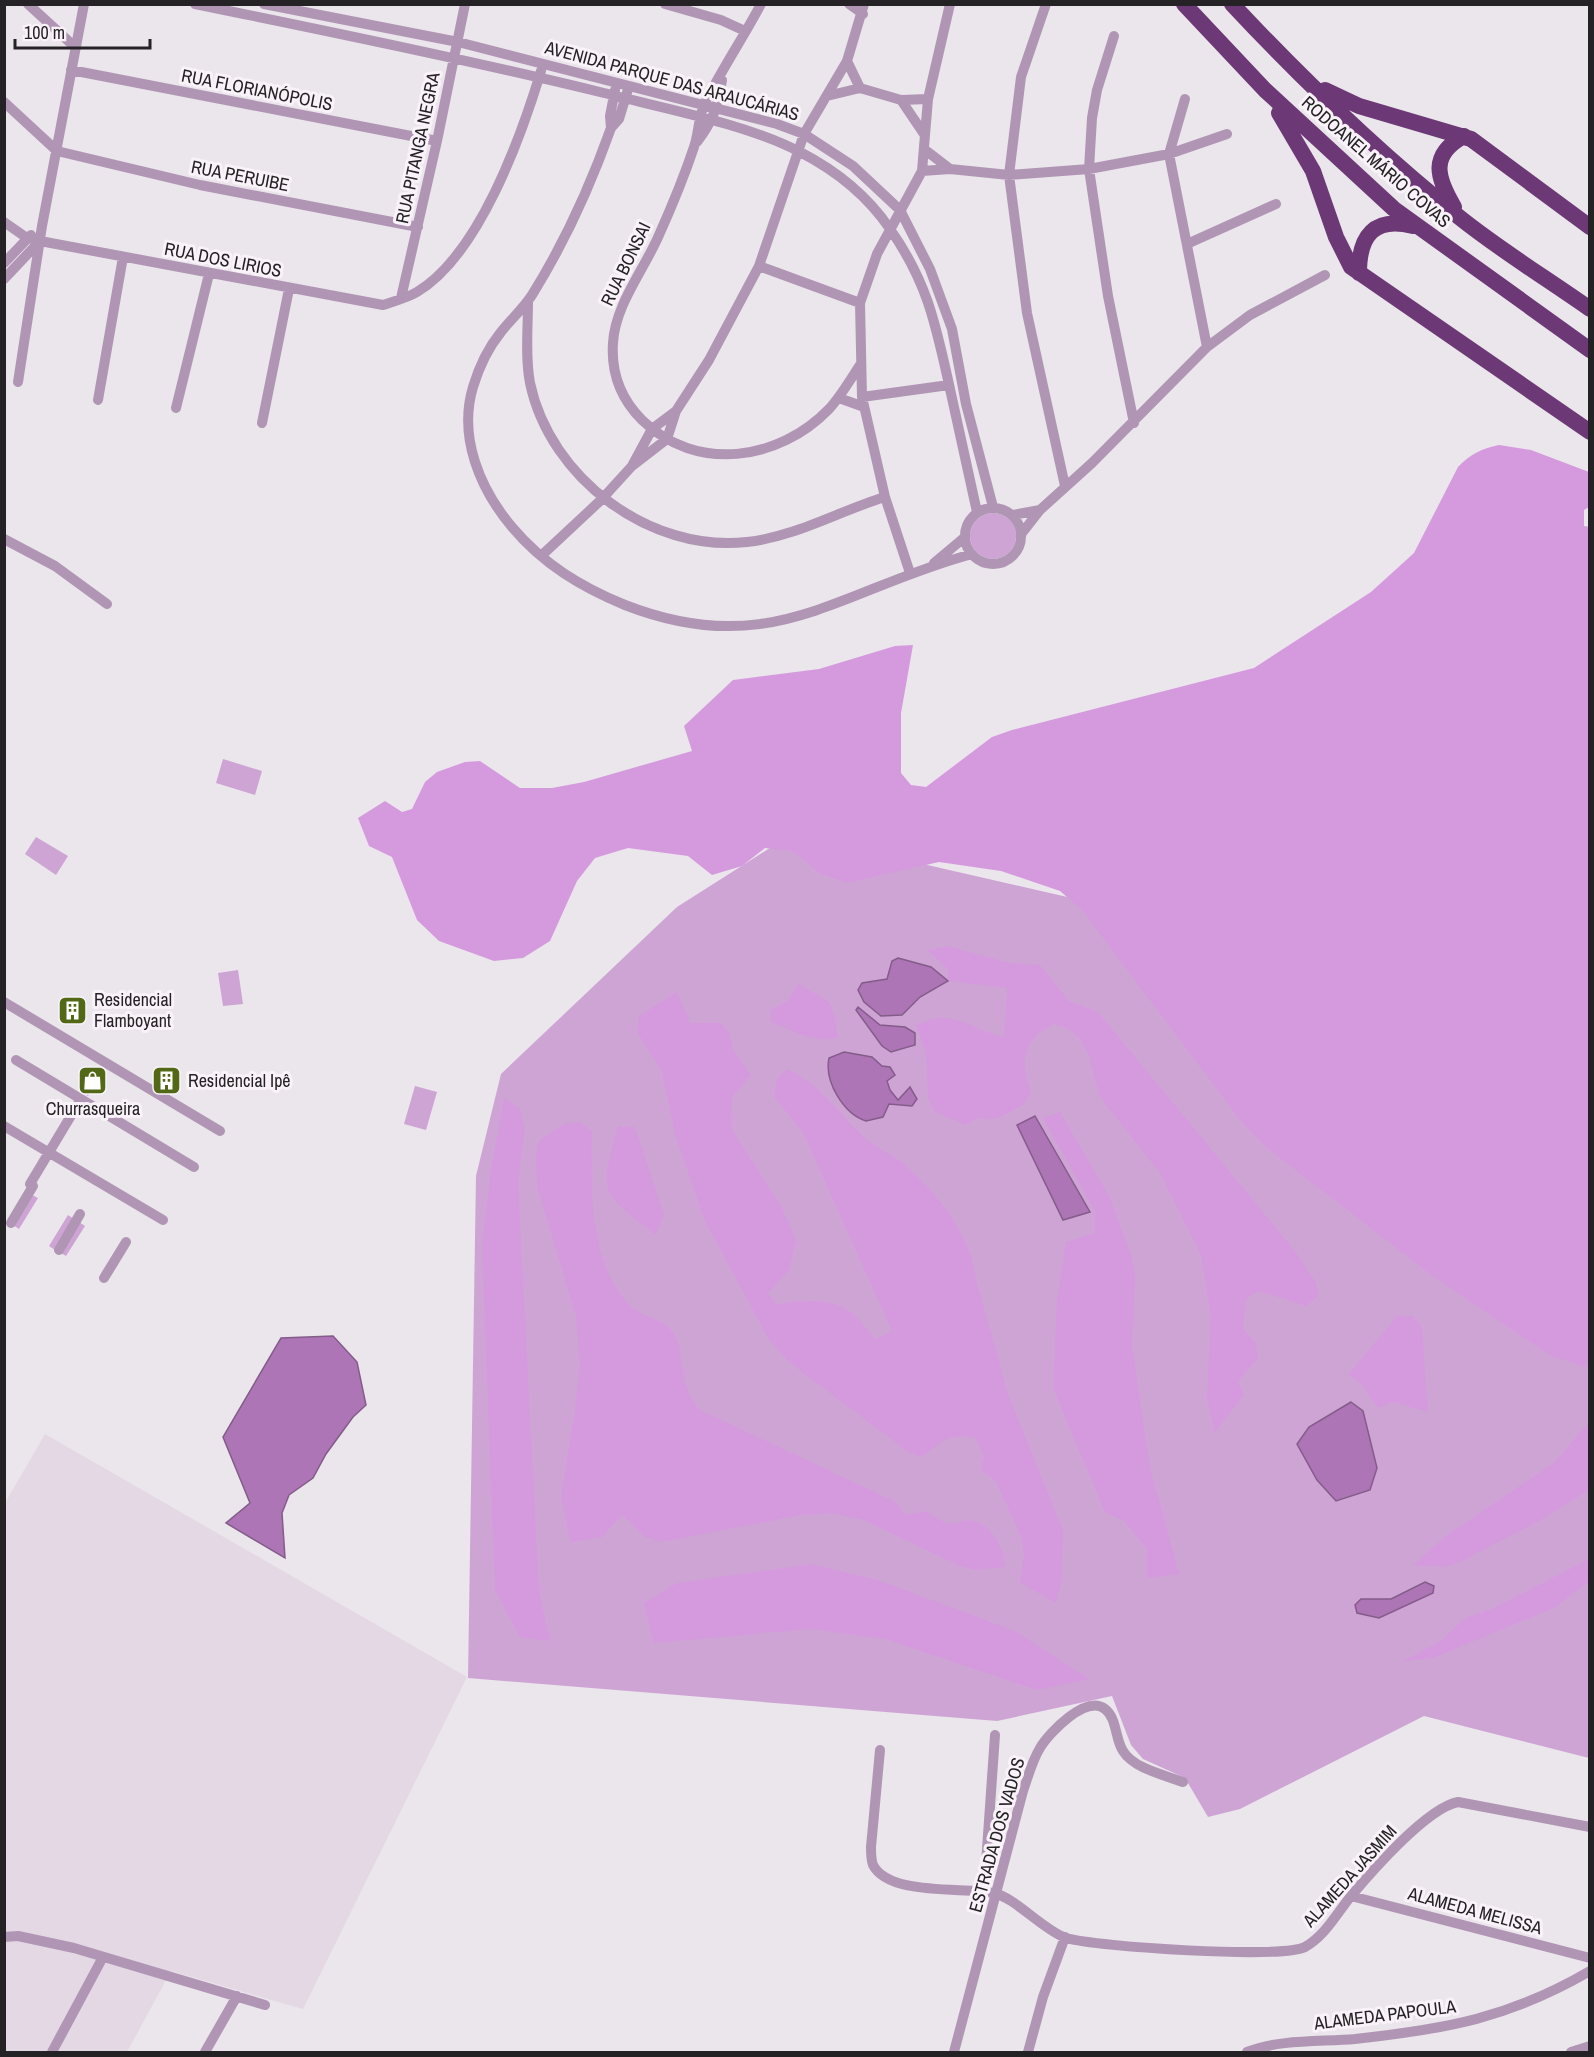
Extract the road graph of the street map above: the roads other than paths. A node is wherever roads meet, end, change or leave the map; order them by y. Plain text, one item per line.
1 (28, 4) edge
2 (84, 4) edge
3 (195, 4) edge
4 (264, 4) edge
5 (465, 4) edge
6 (665, 4) edge
7 (761, 4) edge
8 (849, 4) edge
9 (950, 4) edge
10 (1046, 4) edge
11 (1184, 4) edge
12 (1232, 4) edge
13 (864, 9) edge
14 (745, 31) junction
15 (409, 33) junction
16 (1114, 36) dead end
17 (458, 42) junction
18 (407, 47) junction
19 (75, 48) junction
20 (455, 57) junction
21 (847, 61) junction
22 (1286, 62) junction
23 (543, 63) junction
24 (71, 70) junction
25 (722, 74) junction
26 (539, 78) junction
27 (616, 82) junction
28 (629, 86) junction
29 (860, 88) junction
30 (1265, 90) junction
31 (613, 96) junction
32 (827, 96) junction
33 (625, 99) junction
34 (928, 99) junction
35 (1185, 99) dead end
36 (901, 100) junction
37 (4, 102) edge
38 (704, 104) junction
39 (718, 108) junction
40 (700, 119) junction
41 (713, 121) junction
42 (611, 128) junction
43 (804, 134) junction
44 (924, 134) junction
45 (1227, 134) dead end
46 (1464, 136) junction
47 (437, 141) junction
48 (696, 144) junction
49 (924, 149) junction
50 (57, 151) junction
51 (799, 151) junction
52 (1169, 154) junction
53 (950, 169) junction
54 (1089, 169) junction
55 (922, 171) junction
56 (1008, 175) junction
57 (1276, 204) dead end
58 (900, 210) junction
59 (1461, 218) junction
60 (4, 222) edge
61 (42, 226) junction
62 (418, 226) junction
63 (1590, 227) edge
64 (1417, 228) junction
65 (891, 229) junction
66 (27, 238) junction
67 (40, 241) junction
68 (1187, 244) junction
69 (123, 257) junction
70 (4, 263) edge
71 (759, 266) junction
72 (1359, 273) junction
73 (209, 274) junction
74 (1325, 275) dead end
75 (4, 279) edge
76 (289, 289) junction
77 (400, 298) junction
78 (528, 302) junction
79 (860, 303) junction
80 (1590, 309) edge
81 (1207, 347) junction
82 (1590, 350) edge
83 (860, 364) junction
84 (18, 382) dead end
85 (949, 385) junction
86 (839, 398) junction
87 (98, 400) dead end
88 (863, 402) junction
89 (177, 408) dead end
90 (676, 411) junction
91 (262, 423) dead end
92 (1134, 423) junction
93 (652, 429) junction
94 (1590, 432) edge
95 (667, 439) junction
96 (633, 466) junction
97 (1065, 486) junction
98 (885, 497) junction
99 (603, 498) junction
100 (993, 507) junction
101 (1040, 510) junction
102 (977, 512) junction
103 (1013, 515) junction
104 (1022, 533) junction
105 (965, 537) junction
106 (4, 539) edge
107 (972, 554) junction
108 (541, 556) junction
109 (931, 565) junction
110 (910, 573) junction
111 (107, 604) dead end
112 (4, 1002) edge
113 (16, 1060) dead end
114 (81, 1099) junction
115 (4, 1126) edge
116 (220, 1131) dead end
117 (48, 1153) junction
118 (194, 1167) dead end
119 (80, 1214) dead end
120 (163, 1221) dead end
121 (11, 1223) dead end
122 (126, 1242) dead end
123 (58, 1250) dead end
124 (104, 1278) dead end
125 (995, 1735) dead end
126 (880, 1750) dead end
127 (1183, 1782) dead end
128 (1590, 1827) edge
129 (984, 1892) junction
130 (996, 1893) junction
131 (1351, 1896) junction
132 (4, 1937) edge
133 (1065, 1938) junction
134 (103, 1957) junction
135 (1590, 1958) edge
136 (1590, 1971) edge
137 (237, 1996) junction
138 (265, 2005) dead end
139 (1590, 2046) edge
140 (52, 2052) edge
141 (205, 2052) edge
142 (954, 2052) edge
143 (1028, 2052) edge
144 (1247, 2052) edge
145 (1571, 2052) edge

1 - 19 street
2 - 19 street
3 - 18 street, AVENIDA PARQUE DAS ARAUCÁRIAS
4 - 15 street, AVENIDA PARQUE DAS ARAUCÁRIAS
5 - 17 street, RUA PITANGA NEGRA
6 - 14 street
7 - 14 street
8 - 13 street
9 - 34 street
10 - 56 street
11 - 30 highway, RODOANEL MÁRIO COVAS
12 - 22 highway, RODOANEL MÁRIO COVAS
13 - 21 street
14 - 25 street
15 - 17 street, AVENIDA PARQUE DAS ARAUCÁRIAS
15 - 18 street
16 - 54 street
17 - 20 street, RUA PITANGA NEGRA
17 - 23 street, AVENIDA PARQUE DAS ARAUCÁRIAS
18 - 20 street, AVENIDA PARQUE DAS ARAUCÁRIAS
19 - 24 street
20 - 26 street, AVENIDA PARQUE DAS ARAUCÁRIAS
20 - 47 street, RUA PITANGA NEGRA
21 - 29 street
21 - 32 street
22 - 46 highway
22 - 59 highway, RODOANEL MÁRIO COVAS
23 - 26 street, RUA DOS LIRIOS
23 - 27 street, AVENIDA PARQUE DAS ARAUCÁRIAS
24 - 47 street, RUA FLORIANÓPOLIS
24 - 50 street
25 - 38 street
25 - 39 street
26 - 31 street, AVENIDA PARQUE DAS ARAUCÁRIAS
26 - 77 street, RUA DOS LIRIOS
27 - 28 street, AVENIDA PARQUE DAS ARAUCÁRIAS
27 - 31 street
28 - 33 street
28 - 38 street, AVENIDA PARQUE DAS ARAUCÁRIAS
29 - 32 street
29 - 36 street
30 - 64 highway, RODOANEL MÁRIO COVAS
30 - 72 highway
31 - 33 street, AVENIDA PARQUE DAS ARAUCÁRIAS
31 - 42 street
32 - 43 street
33 - 40 street, AVENIDA PARQUE DAS ARAUCÁRIAS
33 - 42 street
34 - 36 street
34 - 44 street
35 - 52 street
36 - 44 street
37 - 50 street
38 - 39 street, AVENIDA PARQUE DAS ARAUCÁRIAS
38 - 40 street
39 - 41 street
39 - 43 street, AVENIDA PARQUE DAS ARAUCÁRIAS
40 - 41 street, AVENIDA PARQUE DAS ARAUCÁRIAS
40 - 48 street
41 - 48 street
41 - 51 street, AVENIDA PARQUE DAS ARAUCÁRIAS
42 - 78 street
43 - 51 street
43 - 58 street, AVENIDA PARQUE DAS ARAUCÁRIAS
44 - 49 street
45 - 52 street
46 - 59 highway
46 - 63 highway
47 - 62 street, RUA PITANGA NEGRA
48 - 93 street, RUA BONSAI
49 - 53 street
49 - 55 street
50 - 61 street
50 - 62 street, RUA PERUIBE
51 - 65 street, AVENIDA PARQUE DAS ARAUCÁRIAS
51 - 71 street
52 - 54 street
52 - 68 street
53 - 55 street
53 - 56 street
54 - 56 street
54 - 92 street
55 - 58 street
56 - 97 street
57 - 68 street
58 - 65 street
58 - 100 street, AVENIDA PARQUE DAS ARAUCÁRIAS
59 - 80 highway, RODOANEL MÁRIO COVAS
60 - 66 street
61 - 66 street
61 - 67 street
62 - 77 street, RUA PITANGA NEGRA
64 - 72 highway
64 - 82 highway, RODOANEL MÁRIO COVAS
65 - 79 street
65 - 85 street, AVENIDA PARQUE DAS ARAUCÁRIAS
66 - 67 street, RUA DOS LIRIOS
66 - 70 street
67 - 69 street, RUA DOS LIRIOS
67 - 75 street
67 - 84 street
68 - 81 street
69 - 73 street, RUA DOS LIRIOS
69 - 87 street
71 - 79 street
71 - 90 street
72 - 94 highway
73 - 76 street, RUA DOS LIRIOS
73 - 89 street
74 - 81 street
76 - 77 street, RUA DOS LIRIOS
76 - 91 street
78 - 99 street
78 - 108 street
79 - 83 street
81 - 92 street
83 - 86 street, RUA BONSAI
83 - 88 street
85 - 88 street
85 - 102 street, AVENIDA PARQUE DAS ARAUCÁRIAS
86 - 88 street
86 - 95 street, RUA BONSAI
88 - 98 street
90 - 93 street
90 - 95 street
92 - 97 street
93 - 95 street, RUA BONSAI
93 - 96 street
95 - 96 street
96 - 99 street
97 - 101 street
98 - 99 street
98 - 110 street
99 - 108 street
100 - 102 street
100 - 103 street
101 - 103 street
101 - 104 street
102 - 105 street
103 - 104 street
104 - 107 street
105 - 107 street
105 - 109 street
106 - 111 street
107 - 109 street
108 - 110 street
109 - 110 street
112 - 116 street
113 - 114 street
114 - 117 street
114 - 118 street
115 - 117 street
117 - 120 street
117 - 121 street
119 - 123 street
122 - 124 street
125 - 129 street
126 - 129 street
127 - 130 street, ESTRADA DOS VADOS
128 - 131 street, ALAMEDA JASMIM
129 - 130 street
130 - 133 street, ALAMEDA JASMIM
130 - 142 street, ESTRADA DOS VADOS
131 - 133 street, ALAMEDA JASMIM
131 - 135 street, ALAMEDA MELISSA
132 - 134 street
133 - 143 street
134 - 137 street
134 - 140 street
136 - 144 street, ALAMEDA PAPOULA
137 - 138 street
137 - 141 street
139 - 145 street

